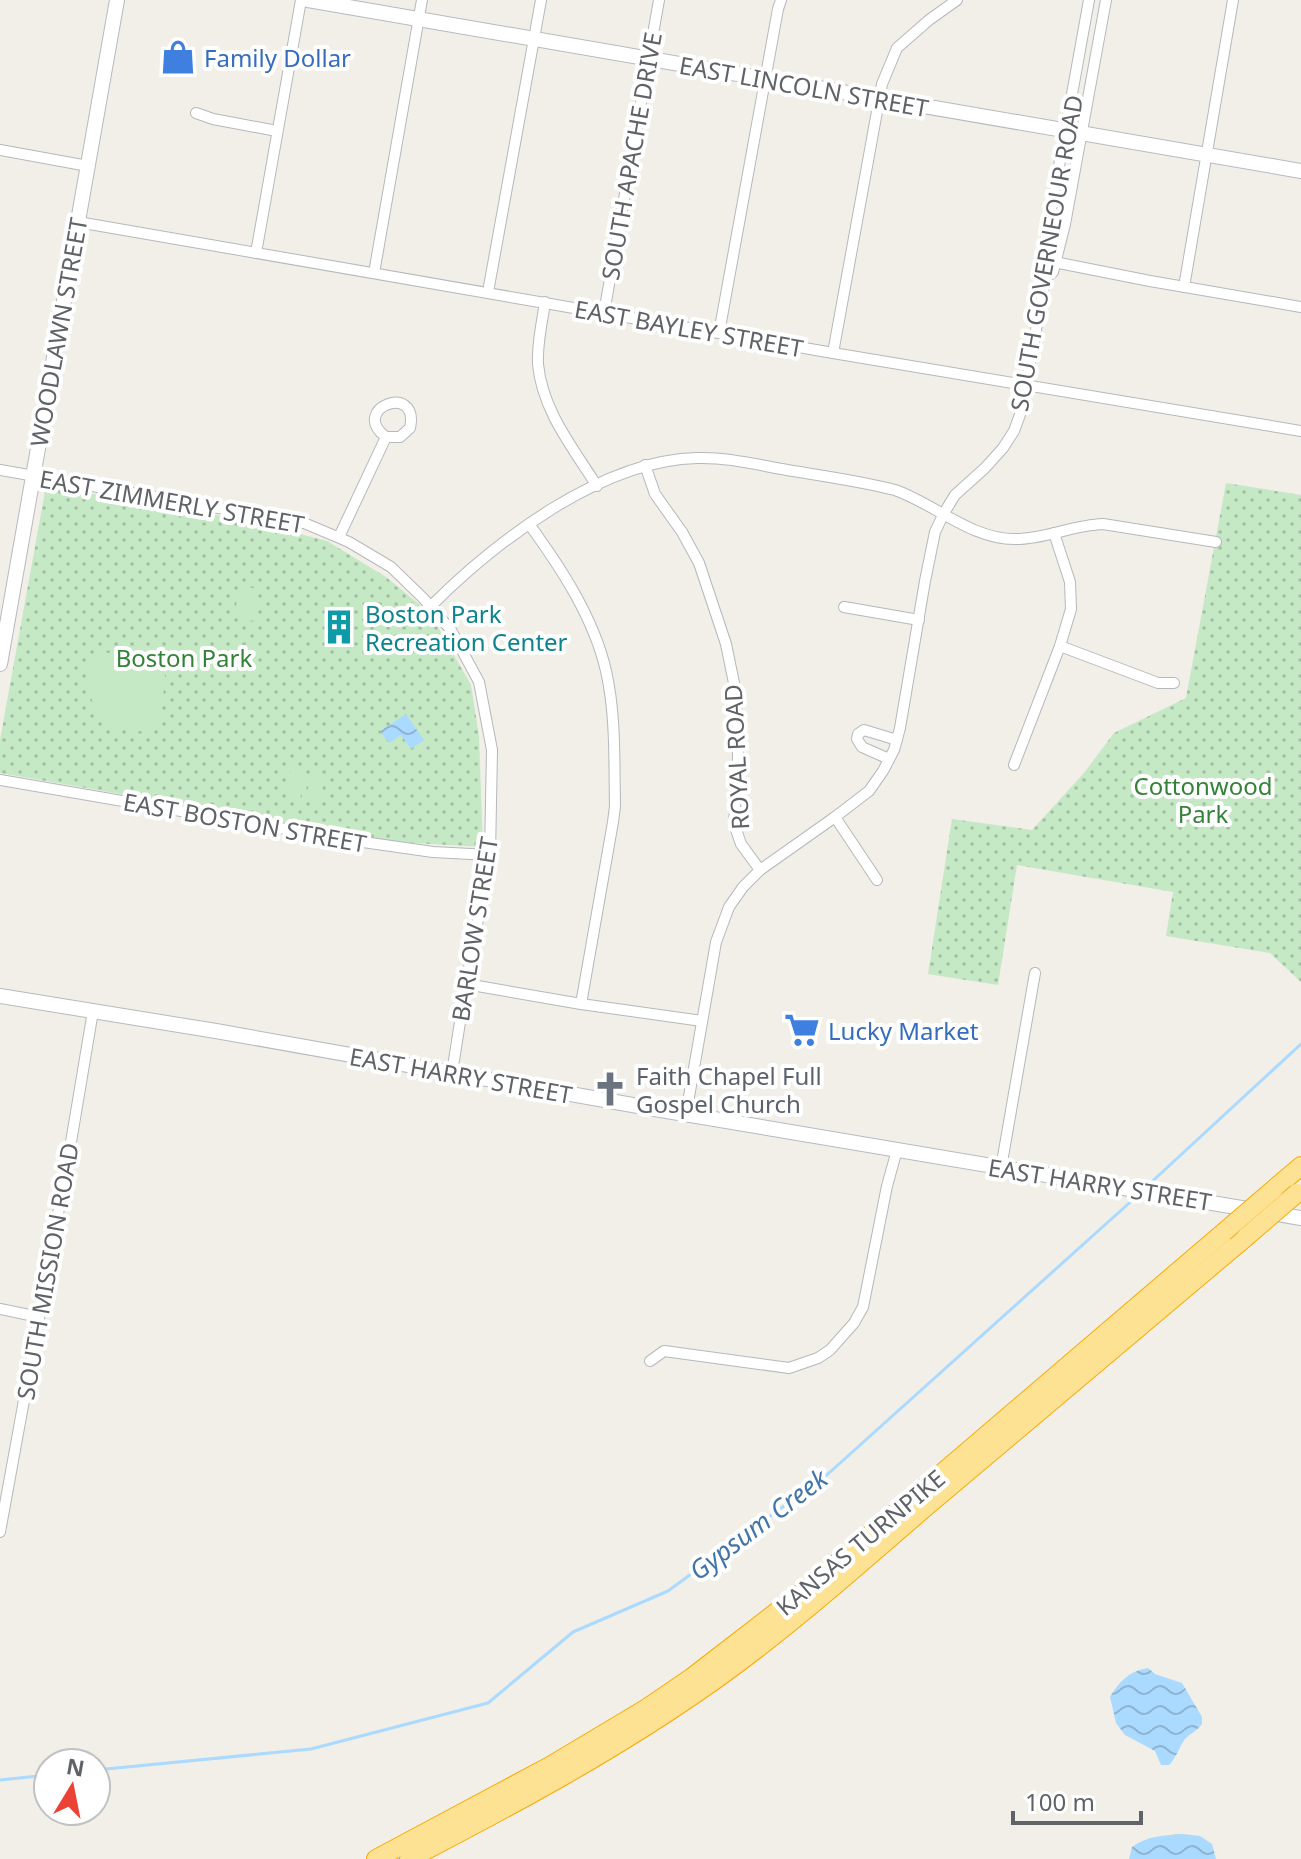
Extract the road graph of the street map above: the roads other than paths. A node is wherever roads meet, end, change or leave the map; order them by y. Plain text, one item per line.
1 (117, 0) edge
2 (301, 0) edge
3 (308, 0) edge
4 (422, 0) edge
5 (541, 0) edge
6 (659, 0) edge
7 (781, 0) edge
8 (957, 0) edge
9 (1089, 0) edge
10 (1106, 0) edge
11 (1233, 0) edge
12 (419, 19) junction
13 (533, 39) junction
14 (648, 59) junction
15 (765, 79) junction
16 (879, 99) junction
17 (196, 113) dead end
18 (277, 131) junction
19 (1074, 132) junction
20 (0, 150) edge
21 (1206, 155) junction
22 (88, 166) junction
23 (1301, 171) edge
24 (78, 222) junction
25 (256, 253) junction
26 (1043, 260) junction
27 (1055, 263) junction
28 (374, 273) junction
29 (1045, 279) junction
30 (1184, 287) junction
31 (488, 292) junction
32 (545, 302) junction
33 (1301, 307) edge
34 (604, 313) junction
35 (719, 333) junction
36 (833, 353) junction
37 (1027, 386) junction
38 (1301, 431) edge
39 (386, 437) dead end
40 (645, 465) junction
41 (0, 470) edge
42 (33, 476) junction
43 (597, 486) junction
44 (944, 513) junction
45 (529, 524) junction
46 (1054, 533) junction
47 (339, 537) junction
48 (1216, 542) dead end
49 (431, 606) junction
50 (844, 607) dead end
51 (919, 620) junction
52 (1060, 646) junction
53 (0, 664) edge
54 (1174, 683) dead end
55 (897, 740) junction
56 (889, 759) junction
57 (1014, 765) dead end
58 (0, 780) edge
59 (835, 817) junction
60 (490, 855) junction
61 (760, 870) junction
62 (877, 880) dead end
63 (1035, 973) dead end
64 (466, 984) junction
65 (0, 996) edge
66 (581, 1004) junction
67 (93, 1011) junction
68 (702, 1021) junction
69 (452, 1073) junction
70 (686, 1114) junction
71 (897, 1150) junction
72 (1301, 1166) edge
73 (1001, 1168) junction
74 (1299, 1192) edge
75 (1301, 1218) edge
76 (0, 1309) edge
77 (39, 1317) junction
78 (650, 1361) dead end
79 (0, 1527) edge
80 (376, 1859) edge
81 (409, 1859) edge

1 - 22 street, WOODLAWN STREET
2 - 18 street
3 - 12 street, EAST LINCOLN STREET
4 - 12 street
5 - 13 street
6 - 14 street, SOUTH APACHE DRIVE
7 - 15 street
8 - 16 street
9 - 19 street, SOUTH GOVERNEOUR ROAD
10 - 19 street, SOUTH GOVERNEOUR ROAD
11 - 21 street
12 - 13 street, EAST LINCOLN STREET
12 - 28 street
13 - 14 street, EAST LINCOLN STREET
13 - 31 street
14 - 15 street, EAST LINCOLN STREET
14 - 34 street, SOUTH APACHE DRIVE
15 - 16 street, EAST LINCOLN STREET
15 - 35 street
16 - 19 street, EAST LINCOLN STREET
16 - 36 street
17 - 18 street
18 - 25 street
19 - 21 street, EAST LINCOLN STREET
19 - 26 street, SOUTH GOVERNEOUR ROAD
19 - 27 street, SOUTH GOVERNEOUR ROAD
20 - 22 street
21 - 23 street, EAST LINCOLN STREET
21 - 30 street
22 - 24 street, WOODLAWN STREET
24 - 25 street, EAST BAYLEY STREET
24 - 42 street, WOODLAWN STREET
25 - 28 street, EAST BAYLEY STREET
26 - 27 street
26 - 29 street, SOUTH GOVERNEOUR ROAD
27 - 29 street, SOUTH GOVERNEOUR ROAD
27 - 30 street
28 - 31 street, EAST BAYLEY STREET
29 - 37 street, SOUTH GOVERNEOUR ROAD
30 - 33 street
31 - 32 street, EAST BAYLEY STREET
32 - 34 street, EAST BAYLEY STREET
32 - 43 street
34 - 35 street, EAST BAYLEY STREET
35 - 36 street, EAST BAYLEY STREET
36 - 37 street, EAST BAYLEY STREET
37 - 38 street, EAST BAYLEY STREET
37 - 44 street, SOUTH GOVERNEOUR ROAD
39 - 47 street
40 - 43 street
40 - 44 street
40 - 61 street, ROYAL ROAD
41 - 42 street, EAST ZIMMERLY STREET
42 - 47 street, EAST ZIMMERLY STREET
42 - 53 street, WOODLAWN STREET
43 - 45 street
44 - 46 street
44 - 51 street, SOUTH GOVERNEOUR ROAD
45 - 49 street
45 - 66 street
46 - 48 street
46 - 52 street
47 - 49 street, EAST ZIMMERLY STREET
49 - 60 street, BARLOW STREET
50 - 51 street
51 - 55 street, SOUTH GOVERNEOUR ROAD
52 - 54 street
52 - 57 street
55 - 56 street, SOUTH GOVERNEOUR ROAD
55 - 56 street
56 - 59 street, SOUTH GOVERNEOUR ROAD
58 - 60 street, EAST BOSTON STREET
59 - 61 street, SOUTH GOVERNEOUR ROAD
59 - 62 street
60 - 64 street, BARLOW STREET
61 - 68 street, SOUTH GOVERNEOUR ROAD
63 - 73 street
64 - 66 street
64 - 69 street, BARLOW STREET
65 - 67 street, EAST HARRY STREET
66 - 68 street
67 - 69 street, EAST HARRY STREET
67 - 77 street, SOUTH MISSION ROAD
68 - 70 street, SOUTH GOVERNEOUR ROAD
69 - 70 street, EAST HARRY STREET
70 - 71 street, EAST HARRY STREET
71 - 73 street, EAST HARRY STREET
71 - 78 street
72 - 80 highway, KANSAS TURNPIKE, bridge
73 - 75 street, EAST HARRY STREET
74 - 81 highway, KANSAS TURNPIKE, bridge
76 - 77 street
77 - 79 street, SOUTH MISSION ROAD

